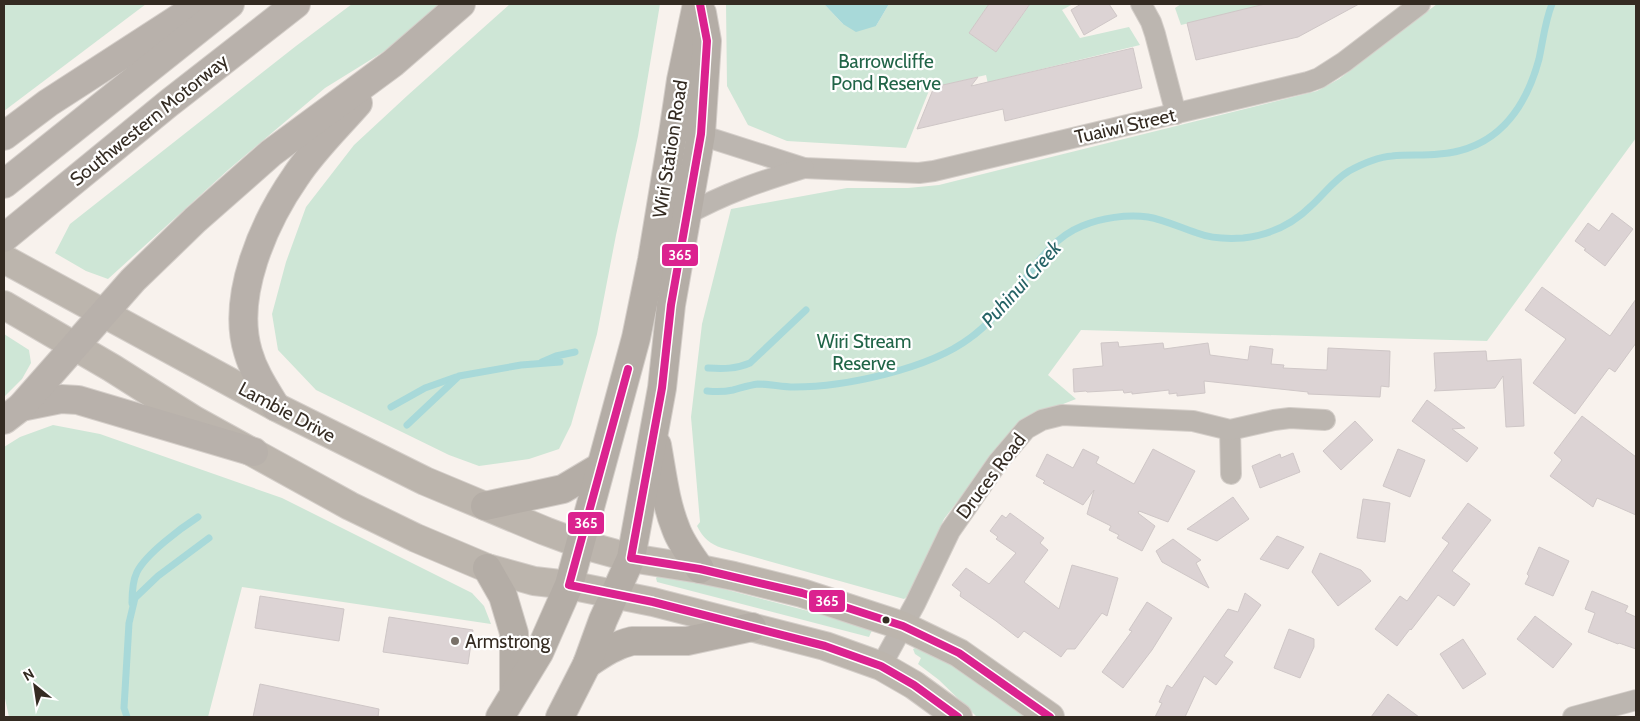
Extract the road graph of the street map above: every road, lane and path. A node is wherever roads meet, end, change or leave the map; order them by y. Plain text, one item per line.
1 (201, 4) edge
2 (230, 4) edge
3 (296, 4) edge
4 (461, 4) edge
5 (699, 4) edge
6 (1141, 4) edge
7 (1420, 4) edge
8 (1401, 10) edge
9 (393, 63) junction
10 (1176, 114) junction
11 (674, 127) junction
12 (701, 134) junction
13 (4, 136) edge
14 (804, 168) junction
15 (4, 184) edge
16 (686, 214) junction
17 (4, 238) edge
18 (4, 259) edge
19 (4, 305) edge
20 (104, 314) junction
21 (75, 346) junction
22 (276, 407) junction
23 (13, 413) edge
24 (1325, 420) dead end
25 (654, 429) junction
26 (1230, 430) junction
27 (254, 452) junction
28 (600, 467) junction
29 (1231, 474) dead end
30 (485, 506) junction
31 (580, 544) junction
32 (631, 558) junction
33 (486, 568) junction
34 (700, 569) junction
35 (569, 585) junction
36 (615, 593) junction
37 (902, 626) junction
38 (752, 628) junction
39 (587, 664) junction
40 (881, 666) junction
41 (514, 692) junction
42 (1636, 700) edge
43 (500, 717) edge
44 (560, 717) edge
45 (958, 717) edge
46 (1050, 717) edge
47 (1573, 717) edge

1 - 13 highway
2 - 15 highway
3 - 17 highway, Southwestern Motorway
4 - 9 highway
5 - 11 main road, Wiri Station Road
5 - 12 main road, Wiri Station Road
6 - 10 street
7 - 8 street, Tuaiwi Street
8 - 10 street, Tuaiwi Street
9 - 20 highway
9 - 22 highway
10 - 14 street, Tuaiwi Street
11 - 12 street, Tuaiwi Street
11 - 28 main road, Wiri Station Road
12 - 14 street, Tuaiwi Street
12 - 16 main road, Wiri Station Road
14 - 16 street, Tuaiwi Street
16 - 25 main road, Wiri Station Road
18 - 20 main road, Lambie Drive
19 - 21 main road
20 - 21 highway
20 - 22 main road, Lambie Drive
21 - 23 highway
21 - 27 main road
22 - 30 main road, Lambie Drive
23 - 27 highway
24 - 26 street, Druces Road
25 - 32 main road, Wiri Station Road
25 - 34 main road
26 - 29 street
26 - 37 street, Druces Road
27 - 33 main road
28 - 30 main road
28 - 31 main road, Wiri Station Road
30 - 31 main road, Lambie Drive
31 - 32 main road, Lambie Drive
31 - 35 main road, Wiri Station Road
32 - 34 main road
32 - 36 main road, Wiri Station Road
33 - 35 main road
33 - 41 main road
34 - 37 main road
35 - 36 main road
35 - 41 main road, Wiri Station Road
36 - 38 main road
36 - 39 main road, Wiri Station Road
37 - 40 street, Druces Road
37 - 46 main road
38 - 39 main road
38 - 40 main road
39 - 44 main road, Wiri Station Road
40 - 45 main road
41 - 43 main road, Wiri Station Road
42 - 47 street

